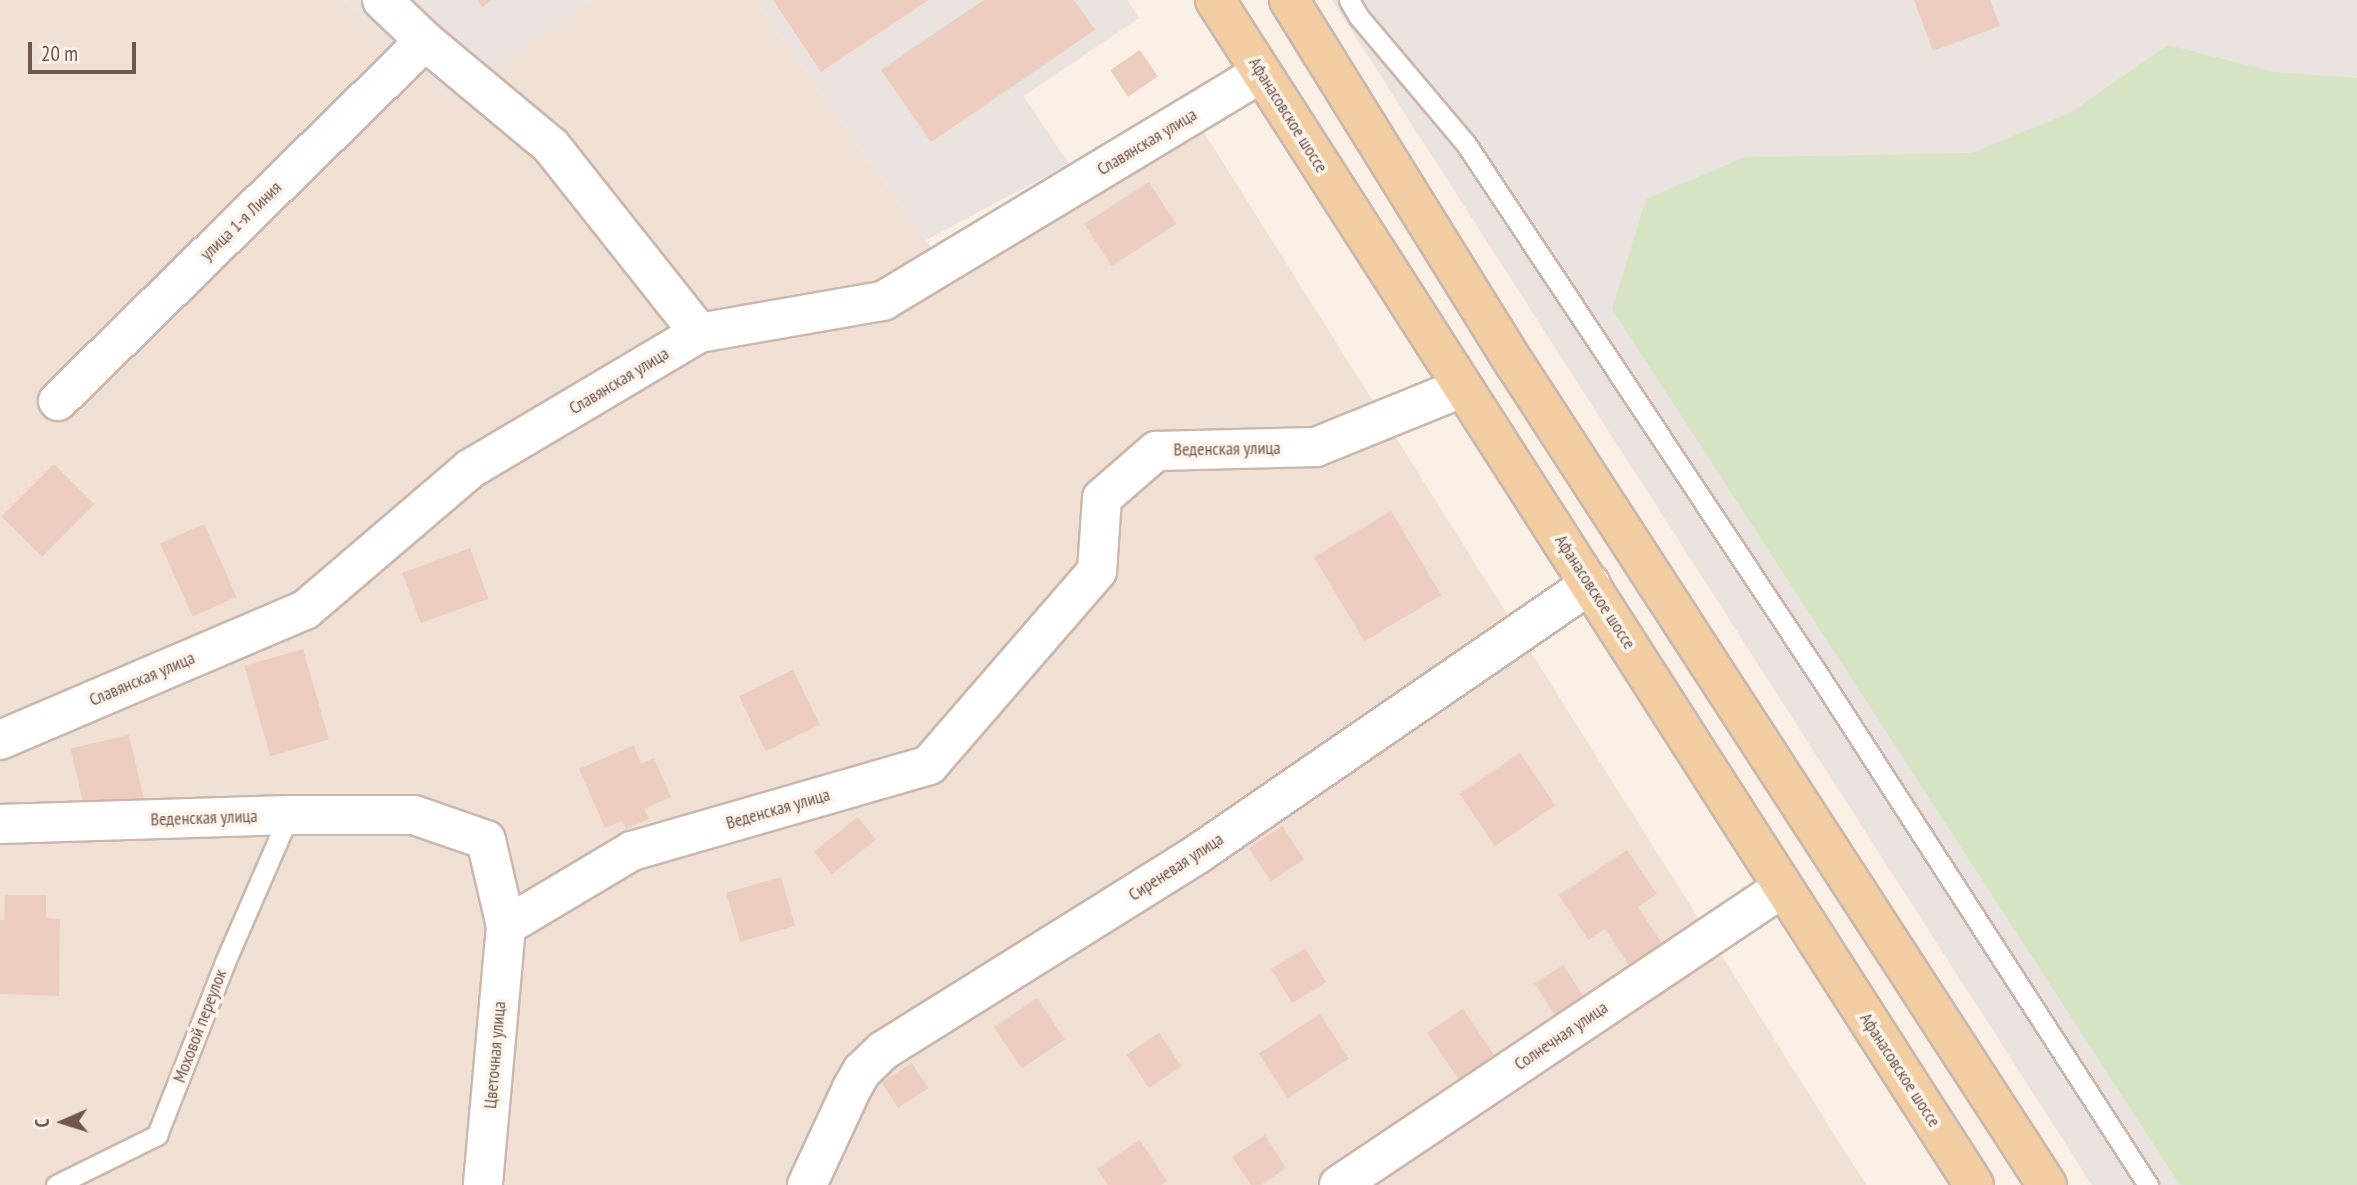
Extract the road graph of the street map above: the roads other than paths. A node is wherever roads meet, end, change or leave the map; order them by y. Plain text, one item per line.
1 (382, 0) edge
2 (1215, 0) edge
3 (1289, 0) edge
4 (1349, 0) edge
5 (425, 41) junction
6 (1261, 73) junction
7 (699, 333) junction
8 (1461, 388) junction
9 (58, 401) dead end
10 (1591, 584) junction
11 (0, 740) edge
12 (289, 815) junction
13 (0, 824) edge
14 (1782, 888) junction
15 (506, 926) junction
16 (1968, 1183) edge
17 (56, 1185) edge
18 (483, 1185) edge
19 (807, 1185) edge
20 (1339, 1185) edge
21 (2047, 1185) edge
22 (2148, 1185) edge

1 - 5 street
2 - 6 main road, Афанасовское шоссе
3 - 21 main road
4 - 22 lane
5 - 7 street
5 - 9 street, улица 1-я Линия
6 - 7 street, Славянская улица
6 - 8 main road, Афанасовское шоссе
7 - 11 street, Славянская улица
8 - 10 main road, Афанасовское шоссе
8 - 15 street, Веденская улица
10 - 14 main road, Афанасовское шоссе
10 - 19 street, Сиреневая улица
12 - 13 street, Веденская улица
12 - 15 street, Веденская улица
12 - 17 lane, Моховой переулок
14 - 16 main road, Афанасовское шоссе
14 - 20 street, Солнечная улица
15 - 18 street, Цветочная улица

